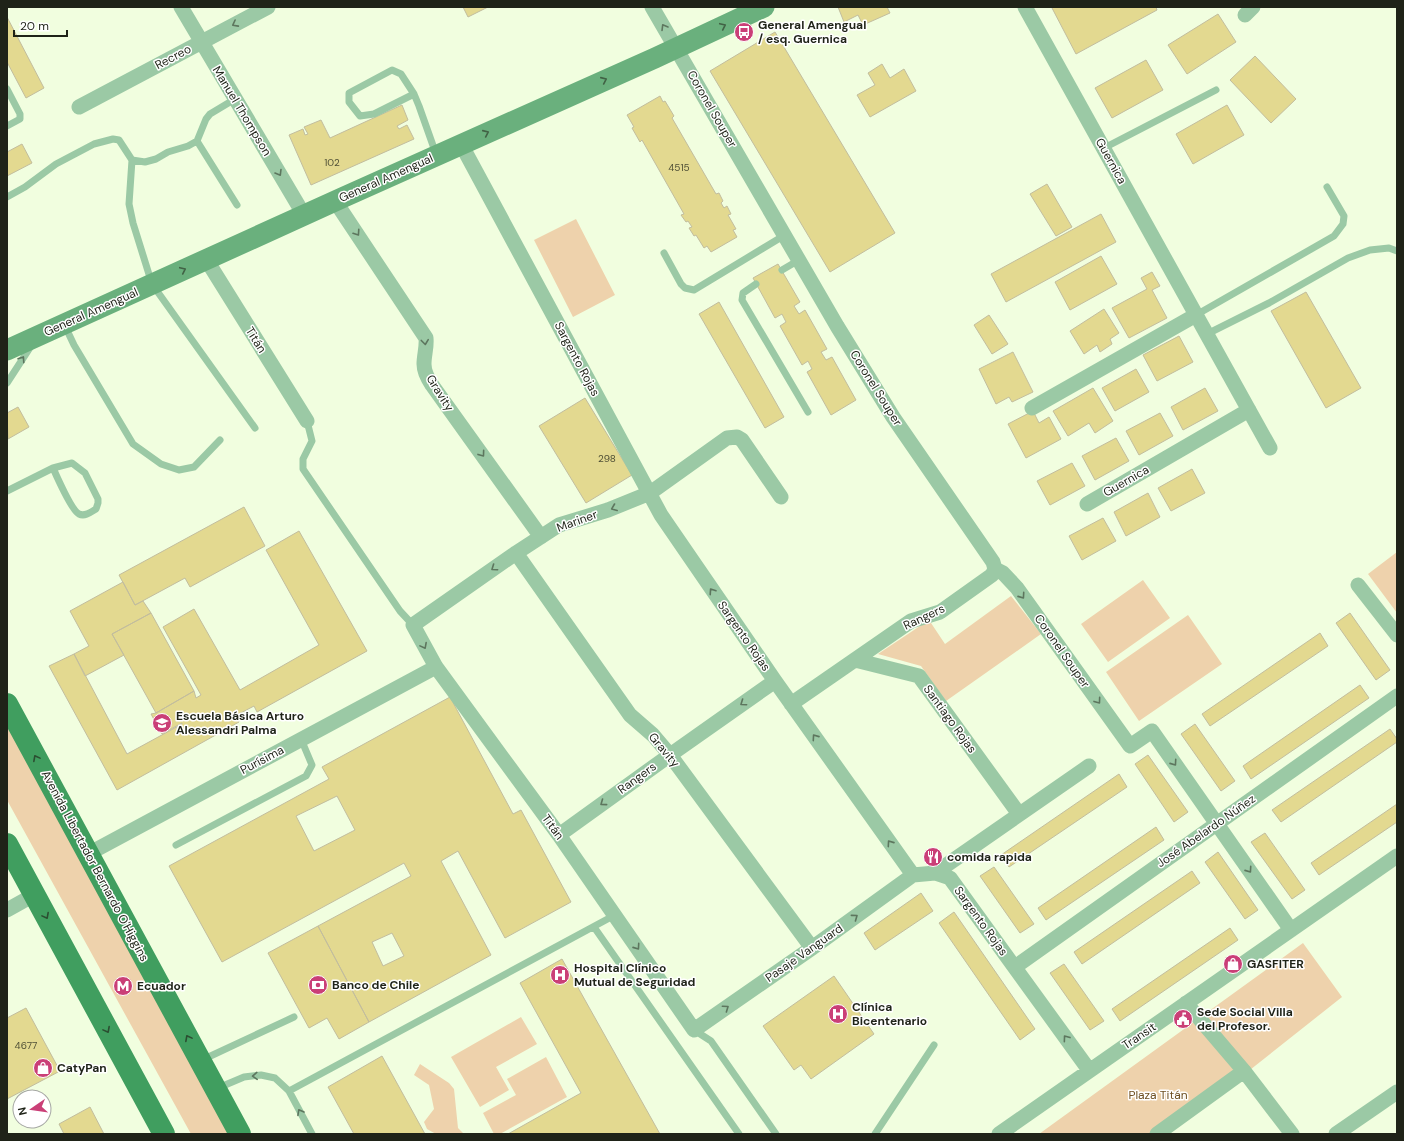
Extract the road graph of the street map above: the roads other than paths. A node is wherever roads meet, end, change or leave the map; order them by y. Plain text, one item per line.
1 (181, 7) edge
2 (268, 7) edge
3 (652, 7) edge
4 (764, 7) edge
5 (1026, 7) edge
6 (202, 42) junction
7 (677, 48) junction
8 (7, 89) edge
9 (1216, 90) dead end
10 (414, 94) junction
11 (235, 98) junction
12 (79, 108) dead end
13 (7, 126) edge
14 (197, 141) junction
15 (461, 144) junction
16 (1104, 148) junction
17 (436, 155) junction
18 (132, 160) junction
19 (1327, 187) dead end
20 (7, 197) edge
21 (335, 201) junction
22 (236, 205) dead end
23 (304, 215) junction
24 (785, 236) junction
25 (1397, 251) edge
26 (664, 253) dead end
27 (206, 259) junction
28 (799, 260) junction
29 (782, 270) dead end
30 (152, 284) junction
31 (756, 284) dead end
32 (1196, 315) junction
33 (64, 324) junction
34 (1207, 334) junction
35 (38, 336) junction
36 (7, 350) edge
37 (7, 383) edge
38 (1032, 408) dead end
39 (1249, 410) junction
40 (808, 412) dead end
41 (307, 421) joint
42 (256, 428) dead end
43 (220, 440) dead end
44 (1270, 448) dead end
45 (53, 468) junction
46 (7, 491) edge
47 (650, 493) junction
48 (781, 497) dead end
49 (1087, 504) dead end
50 (541, 537) junction
51 (516, 553) junction
52 (995, 569) junction
53 (1358, 585) dead end
54 (413, 625) junction
55 (1397, 635) edge
56 (855, 660) junction
57 (436, 667) junction
58 (775, 681) junction
59 (1397, 696) edge
60 (7, 704) edge
61 (791, 704) junction
62 (301, 739) junction
63 (670, 755) junction
64 (1089, 766) dead end
65 (1019, 814) junction
66 (1216, 824) junction
67 (559, 835) junction
68 (7, 844) edge
69 (176, 845) dead end
70 (88, 854) junction
71 (1396, 859) edge
72 (935, 873) junction
73 (913, 875) junction
74 (34, 895) junction
75 (7, 910) edge
76 (614, 915) junction
77 (594, 927) junction
78 (1291, 930) junction
79 (812, 948) junction
80 (1015, 966) junction
81 (1186, 1003) junction
82 (294, 1017) dead end
83 (694, 1030) junction
84 (934, 1045) dead end
85 (200, 1060) junction
86 (1089, 1070) junction
87 (1244, 1071) junction
88 (215, 1089) junction
89 (289, 1091) junction
90 (1397, 1092) edge
91 (164, 1134) edge
92 (240, 1134) edge
93 (312, 1134) edge
94 (739, 1134) edge
95 (776, 1134) edge
96 (875, 1134) edge
97 (999, 1134) edge
98 (1157, 1134) edge
99 (1292, 1134) edge
100 (1336, 1134) edge

1 - 6 street, Manuel Thompson
2 -> 6 street, Recreo
7 -> 3 street, Coronel Souper
7 -> 4 street, General Amengual
5 - 16 street, Guernica
6 - 11 street, Manuel Thompson
6 - 12 street, Recreo
15 -> 7 street, General Amengual
7 - 24 street, Coronel Souper
8 - 13 lane
9 - 16 lane
10 - 10 lane
10 - 17 lane
11 - 14 lane
11 -> 23 street, Manuel Thompson
14 - 18 lane
14 - 22 lane
15 - 17 street, General Amengual
15 - 47 street, Sargento Rojas
16 - 32 street, Guernica
17 - 21 street, General Amengual
18 - 20 lane
18 - 30 lane
19 - 32 lane
21 - 23 street, General Amengual
21 -> 50 street, Gravity
23 - 27 street, General Amengual
24 - 26 lane
24 - 28 street, Coronel Souper
25 - 34 lane
30 -> 27 street, General Amengual
27 - 41 street, Titán
28 - 29 lane
28 - 52 street, Coronel Souper
30 - 33 street, General Amengual
30 - 42 lane
31 - 40 lane
32 - 34 street, Guernica
32 - 38 street
33 - 35 street, General Amengual
33 - 43 lane
34 - 39 street, Guernica
35 - 36 street, General Amengual
37 -> 35 lane
39 - 44 street, Guernica
39 - 49 street, Guernica
41 - 54 lane
45 - 45 lane
45 - 46 lane
47 - 48 street, Mariner
47 -> 50 street, Mariner
58 -> 47 street, Sargento Rojas
50 - 51 street, Mariner
51 -> 54 street, Mariner
51 - 63 street, Gravity
52 - 56 street, Rangers
52 -> 66 street, Coronel Souper
53 - 55 street
54 -> 57 street, Titán
56 - 61 street, Rangers
56 - 65 street, Santiago Rojas
57 - 62 street, Purísima
57 - 67 street, Titán
58 - 61 street, Sargento Rojas
58 -> 63 street, Rangers
59 - 66 street, José Abelardo Núñez
70 -> 60 main road, Avenida Libertador Bernardo O'Higgins
73 -> 61 street, Sargento Rojas
62 - 69 lane
62 - 70 street, Purísima
63 -> 67 street, Rangers
63 - 79 street, Gravity
64 - 65 street
65 - 72 street
66 -> 78 street
66 - 80 street, José Abelardo Núñez
67 - 76 street, Titán
68 - 74 main road
85 -> 70 main road, Avenida Libertador Bernardo O'Higgins
71 - 78 street, Transit
72 - 73 street
72 - 80 street, Sargento Rojas
79 -> 73 street, Pasaje Vanguard
74 - 75 street
74 -> 91 main road
76 - 77 lane
76 -> 83 street, Titán
77 - 89 lane
77 - 94 lane
78 - 81 street, Transit
83 -> 79 street, Pasaje Vanguard
86 -> 80 street, Sargento Rojas
81 - 86 street, Transit
81 - 87 street
82 - 85 lane
83 - 95 lane
84 - 96 lane
85 - 88 main road, Avenida Libertador Bernardo O'Higgins
86 - 97 street, Transit
87 - 98 street
87 - 99 street
89 -> 88 lane
88 - 92 main road, Avenida Libertador Bernardo O'Higgins
93 -> 89 lane
90 - 100 street

